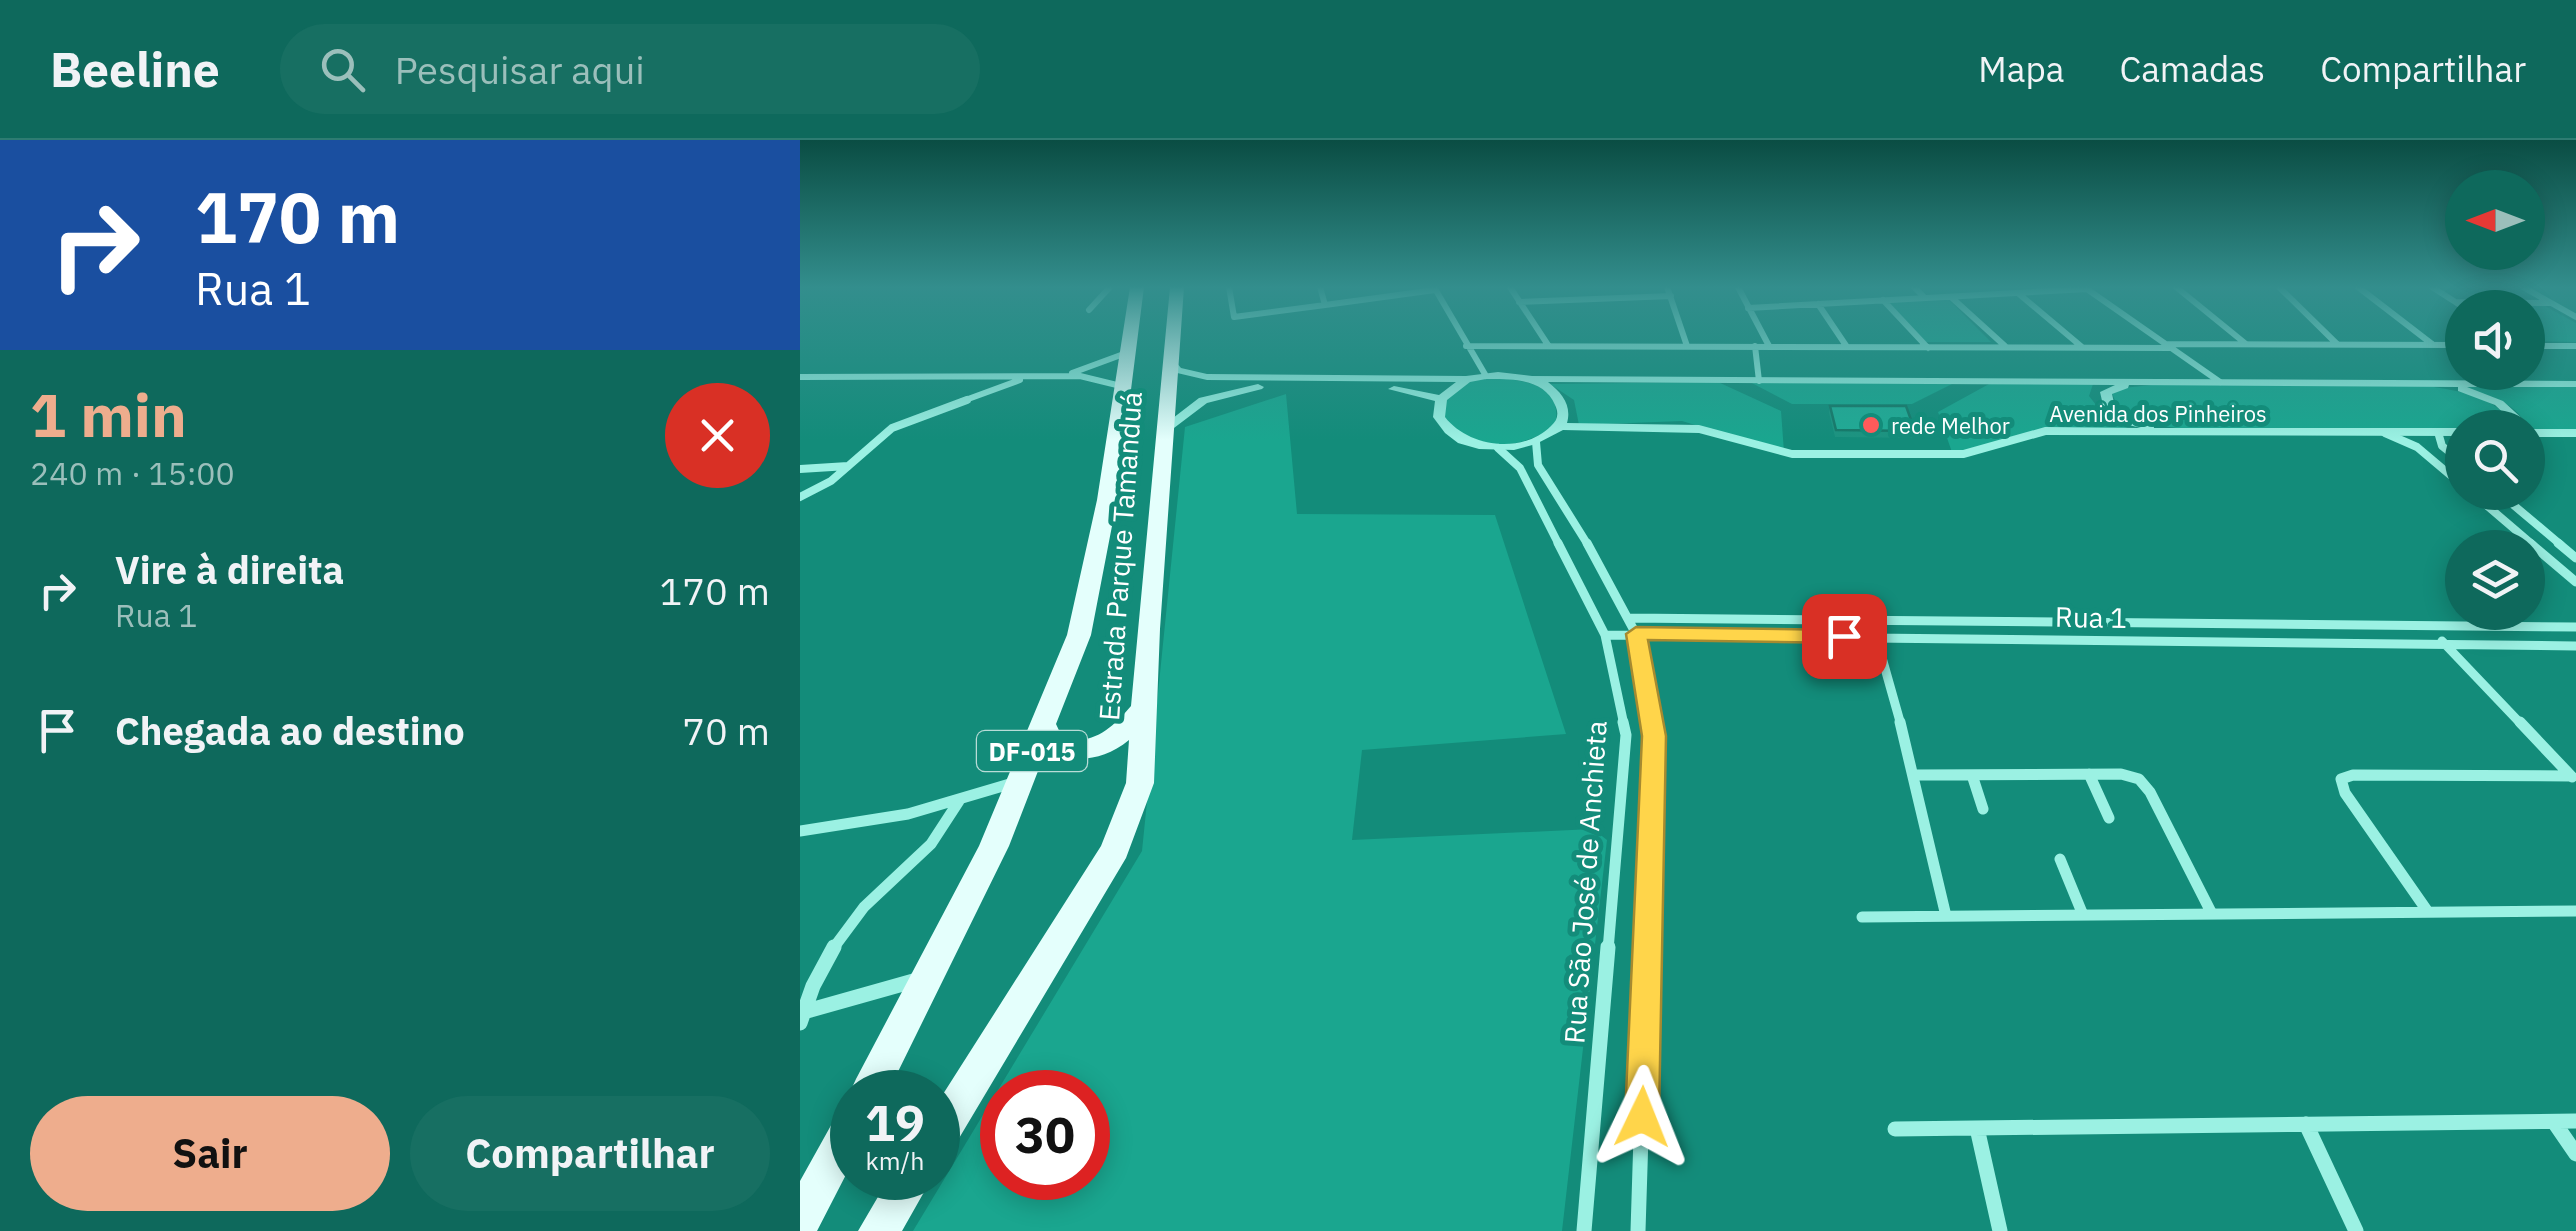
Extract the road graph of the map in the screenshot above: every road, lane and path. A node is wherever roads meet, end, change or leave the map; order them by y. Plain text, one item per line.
1 (1131, 338) edge
2 (1174, 338) edge
3 (1461, 338) edge
4 (1543, 338) edge
5 (1684, 338) edge
6 (1765, 338) edge
7 (1842, 338) edge
8 (1919, 338) edge
9 (1996, 338) edge
10 (2071, 338) edge
11 (2156, 338) edge
12 (2237, 338) edge
13 (2332, 338) edge
14 (2424, 338) edge
15 (2338, 344) junction
16 (1548, 345) junction
17 (2246, 345) junction
18 (2433, 345) junction
19 (2445, 345) edge
20 (1466, 346) junction
21 (1686, 346) junction
22 (1754, 346) junction
23 (1769, 346) junction
24 (2168, 346) junction
25 (2545, 346) edge
26 (2576, 346) edge
27 (1848, 347) junction
28 (2006, 347) junction
29 (2082, 347) junction
30 (1928, 348) junction
31 (1129, 352) junction
32 (1172, 364) junction
33 (1061, 376) junction
34 (1486, 376) junction
35 (800, 377) edge
36 (1025, 377) junction
37 (1467, 378) junction
38 (1535, 379) junction
39 (1759, 381) junction
40 (2148, 382) junction
41 (2220, 382) junction
42 (2416, 383) junction
43 (2576, 384) edge
44 (1126, 387) junction
45 (1441, 399) junction
46 (2507, 410) edge
47 (1560, 426) junction
48 (1166, 428) junction
49 (2184, 431) junction
50 (2438, 432) junction
51 (2445, 432) edge
52 (2545, 432) edge
53 (2384, 433) junction
54 (2576, 433) edge
55 (1536, 442) junction
56 (1498, 448) junction
57 (2445, 448) edge
58 (849, 466) junction
59 (800, 469) edge
60 (2445, 471) edge
61 (800, 497) edge
62 (2493, 510) edge
63 (2519, 510) edge
64 (2576, 558) edge
65 (2576, 582) edge
66 (1630, 618) junction
67 (1872, 623) junction
68 (2429, 626) junction
69 (2576, 628) edge
70 (1636, 634) junction
71 (1605, 635) junction
72 (1876, 637) junction
73 (2444, 643) junction
74 (2576, 646) edge
75 (1145, 706) junction
76 (1044, 724) junction
77 (2089, 774) junction
78 (1913, 775) junction
79 (1972, 775) junction
80 (2574, 779) edge
81 (1019, 780) junction
82 (960, 801) junction
83 (1983, 810) dead end
84 (2109, 818) dead end
85 (800, 831) edge
86 (2060, 859) dead end
87 (2576, 911) edge
88 (2428, 912) junction
89 (2212, 914) junction
90 (1946, 916) junction
91 (2083, 916) junction
92 (1862, 917) dead end
93 (932, 976) junction
94 (804, 1017) edge
95 (881, 1070) edge
96 (960, 1100) edge
97 (2554, 1122) junction
98 (2576, 1122) edge
99 (2306, 1124) junction
100 (1977, 1128) junction
101 (1895, 1129) dead end
102 (2576, 1154) edge
103 (830, 1165) edge
104 (898, 1200) edge
105 (800, 1222) edge
106 (878, 1231) edge
107 (1584, 1231) edge
108 (1638, 1231) edge
109 (2000, 1231) edge
110 (2356, 1231) edge

1 - 31 main road, Estrada Parque Tamanduá / DF-015
2 - 32 main road, Estrada Parque Tamanduá
3 - 20 street
4 - 16 street
5 - 21 street
6 - 23 street
7 - 27 street
8 - 30 street
9 - 28 street
10 - 29 street
11 - 24 street
12 - 17 street
13 - 15 street
14 - 18 street
15 - 17 street
15 - 18 street
16 - 20 street
16 - 21 street
17 - 24 street
18 - 19 street
20 - 34 street
21 - 22 street
22 - 23 street
22 - 39 street
23 - 27 street
24 - 29 street
24 - 41 street
25 - 26 street
27 - 30 street
28 - 29 street
28 - 30 street
31 - 33 street
31 - 44 main road, Estrada Parque Tamanduá / DF-015
32 - 37 street
32 - 48 main road, Estrada Parque Tamanduá
33 - 36 street
33 - 44 street
34 - 37 street
34 - 38 street
35 - 36 street
36 - 58 street
37 - 45 street
38 - 39 street, Avenida dos Pinheiros
38 - 47 street
39 - 40 street, Avenida dos Pinheiros
40 - 41 street, Avenida dos Pinheiros
40 - 49 street
41 - 42 street, Avenida dos Pinheiros
42 - 43 street, Avenida dos Pinheiros
42 - 46 street
44 - 76 main road, Estrada Parque Tamanduá / DF-015
45 - 48 street
45 - 56 street
47 - 49 street, Avenida dos Pinheiros
47 - 55 street
48 - 75 main road, Estrada Parque Tamanduá
49 - 53 street, Avenida dos Pinheiros
50 - 51 street, Avenida dos Pinheiros
50 - 53 street, Avenida dos Pinheiros
50 - 57 street
52 - 54 street
53 - 60 street
55 - 56 street
55 - 66 street, Rua São José de Anchieta
56 - 71 street, Rua São José de Anchieta
58 - 59 street
58 - 61 street
62 - 65 street
63 - 64 street
66 - 67 street, Rua 1
66 - 70 street, Rua São José de Anchieta
67 - 68 street, Rua 1
67 - 72 street
68 - 69 street, Rua 1
68 - 73 street
70 - 71 street, Rua 1
70 - 72 street, Rua 1
70 - 108 street, Rua São José de Anchieta
71 - 107 street, Rua São José de Anchieta
72 - 73 street, Rua 1
72 - 78 street
73 - 74 street, Rua 1
73 - 80 street
75 - 76 main road
75 - 96 main road, Estrada Parque Tamanduá
76 - 81 main road, Estrada Parque Tamanduá / DF-015
77 - 79 street
77 - 84 street
77 - 89 street
78 - 79 street
78 - 90 street
79 - 83 street
80 - 88 street
81 - 82 street
81 - 93 main road, Estrada Parque Tamanduá / DF-015
82 - 85 street
82 - 94 street
86 - 91 street
87 - 88 street
88 - 89 street
89 - 91 street
90 - 91 street
90 - 92 street
93 - 94 street
93 - 95 main road, Estrada Parque Tamanduá / DF-015
97 - 98 street
97 - 99 street
97 - 102 street
99 - 100 street
99 - 110 street
100 - 101 street
100 - 109 street
103 - 105 main road
104 - 106 main road

